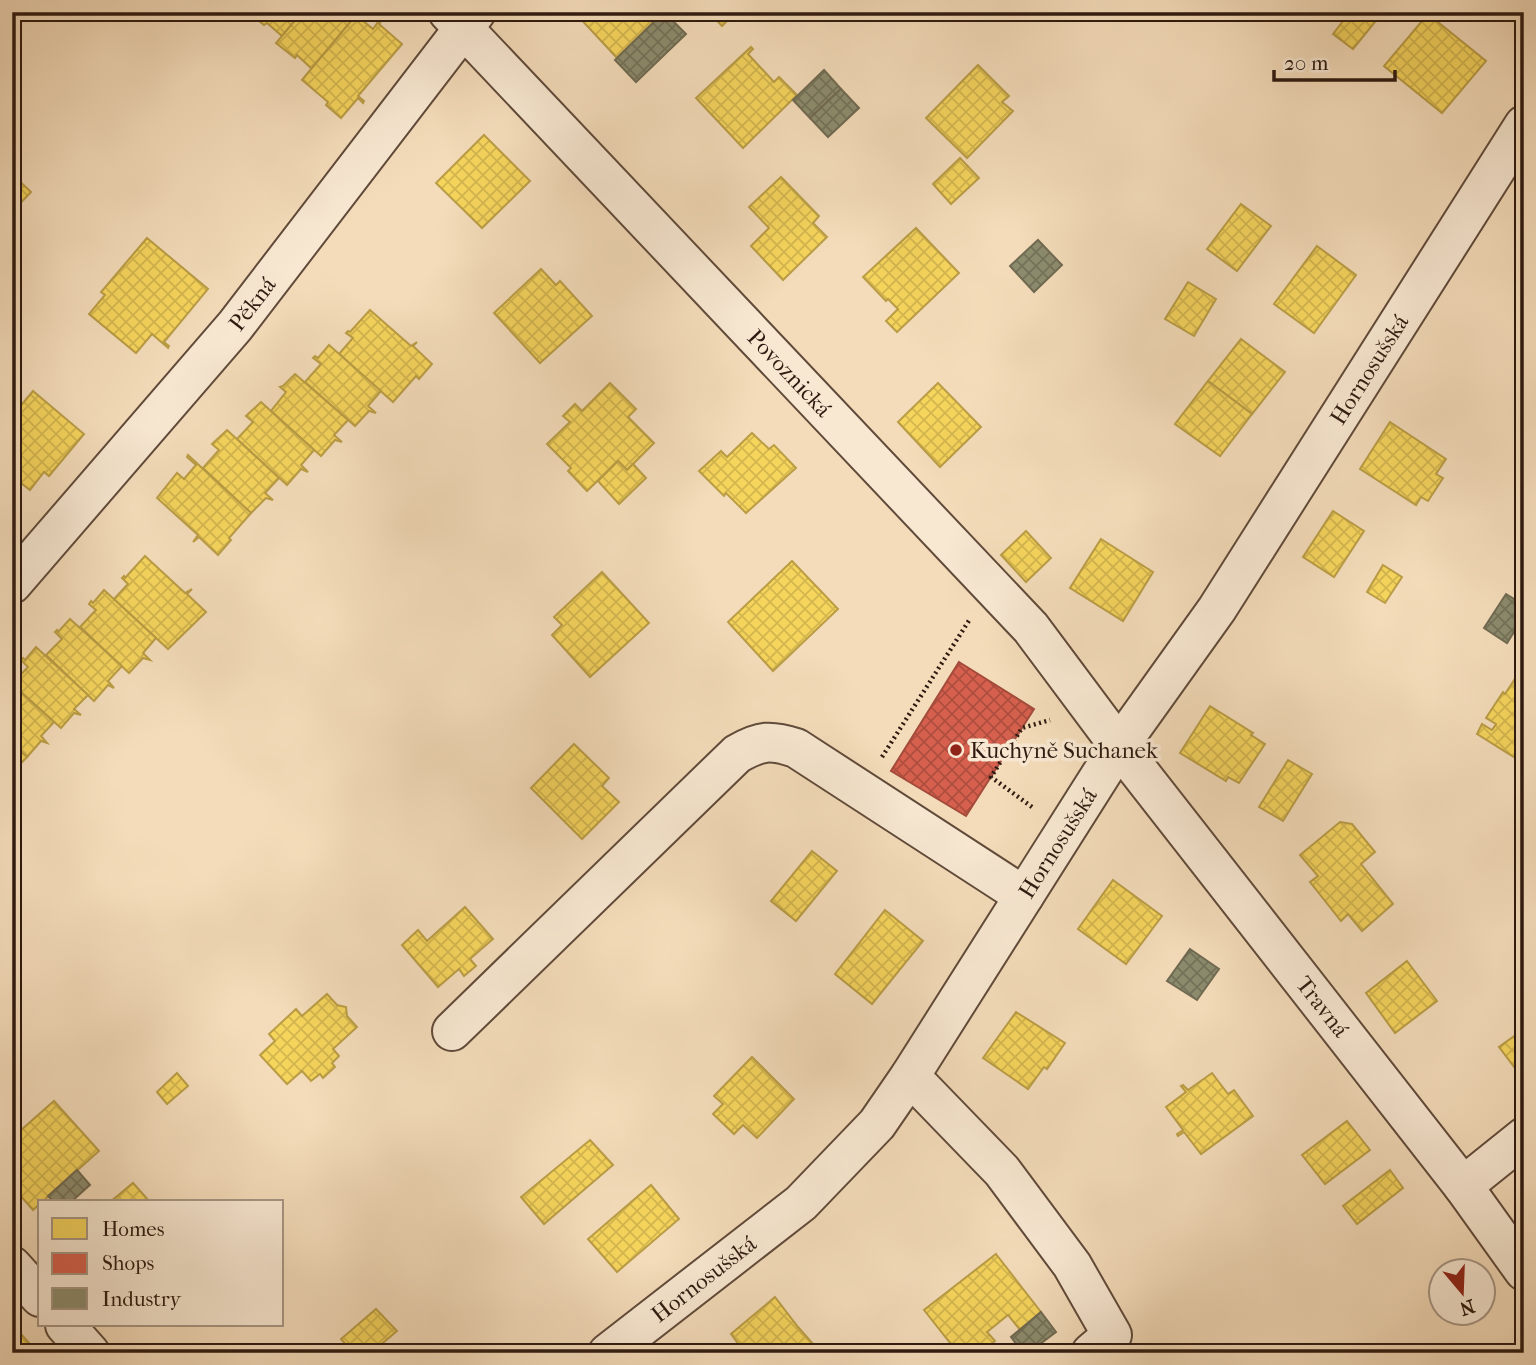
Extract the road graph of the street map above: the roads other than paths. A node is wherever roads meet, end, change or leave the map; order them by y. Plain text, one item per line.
1 (462, 18) edge
2 (1524, 125) edge
3 (12, 584) edge
4 (1119, 746) junction
5 (1024, 896) junction
6 (452, 1031) dead end
7 (910, 1076) junction
8 (1524, 1138) edge
9 (1462, 1186) junction
10 (12, 1266) edge
11 (1524, 1271) edge
12 (38, 1295) edge
13 (66, 1326) edge
14 (90, 1353) edge
15 (608, 1353) edge
16 (1091, 1353) edge

1 - 3 street, Pěkná
1 - 4 street, Povoznická
2 - 4 street, Hornosušská
4 - 5 street, Hornosušská
4 - 9 street, Travná
5 - 6 street
5 - 7 street, Hornosušská
7 - 15 street, Hornosušská
7 - 16 street
8 - 9 street
9 - 11 street, Travná
10 - 12 street
13 - 14 street

